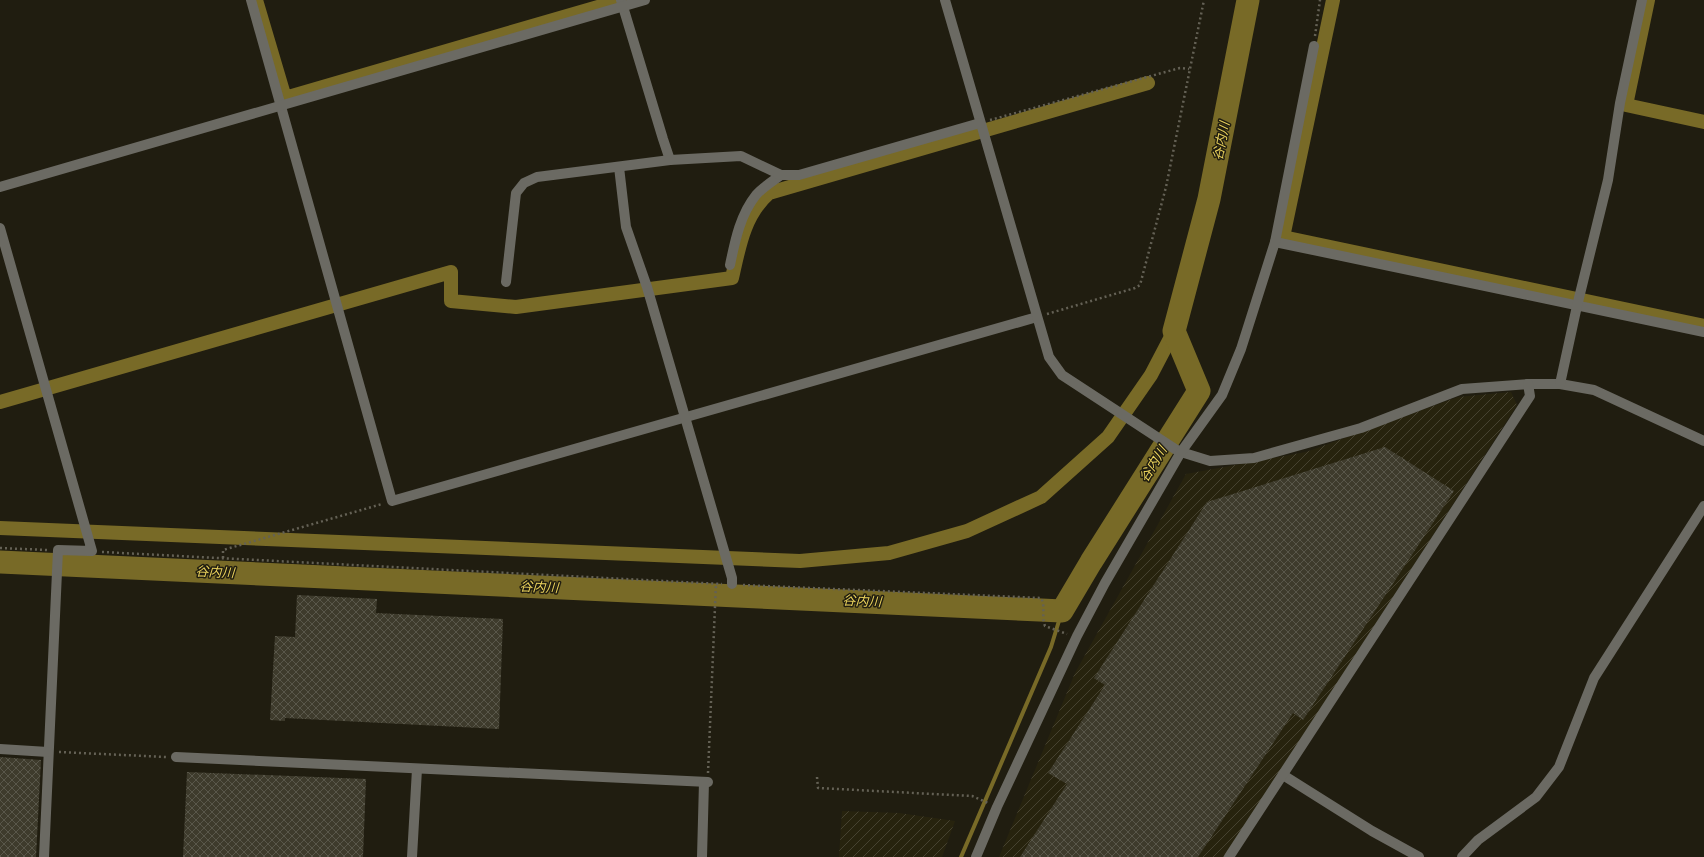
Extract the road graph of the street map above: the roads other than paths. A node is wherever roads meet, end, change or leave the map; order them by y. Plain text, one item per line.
1 (251, 0) edge
2 (645, 0) edge
3 (945, 0) edge
4 (1642, 0) edge
5 (622, 3) edge
6 (1314, 46) road end
7 (282, 106) junction
8 (980, 123) junction
9 (670, 160) junction
10 (619, 167) junction
11 (781, 175) junction
12 (0, 187) edge
13 (0, 228) edge
14 (1275, 242) junction
15 (730, 265) dead end
16 (506, 282) dead end
17 (1577, 306) junction
18 (1036, 317) junction
19 (1704, 332) edge
20 (1528, 384) junction
21 (1560, 384) junction
22 (686, 419) junction
23 (1704, 441) edge
24 (1178, 451) junction
25 (1704, 506) edge
26 (732, 584) road end
27 (0, 749) edge
28 (48, 752) junction
29 (176, 758) road end
30 (417, 769) junction
31 (1283, 775) junction
32 (44, 857) edge
33 (412, 857) edge
34 (702, 857) edge
35 (976, 857) edge
36 (1229, 857) edge
37 (1419, 857) edge
38 (1462, 857) edge

1 - 7 street
2 - 5 street
3 - 8 street
4 - 17 street
5 - 7 street
5 - 9 street
6 - 14 street
7 - 12 street
7 - 22 street
8 - 11 street
8 - 18 street
9 - 10 street
9 - 11 street
10 - 16 street
10 - 22 street
11 - 15 street
13 - 28 street
14 - 17 street
14 - 24 street
17 - 19 street
17 - 21 street
18 - 22 street
18 - 24 street
20 - 21 street
20 - 24 street
20 - 31 street
21 - 23 street
22 - 26 street
24 - 35 street
25 - 38 street
27 - 28 street
28 - 32 street
29 - 30 street
30 - 33 street
30 - 34 street
31 - 36 street
31 - 37 street

